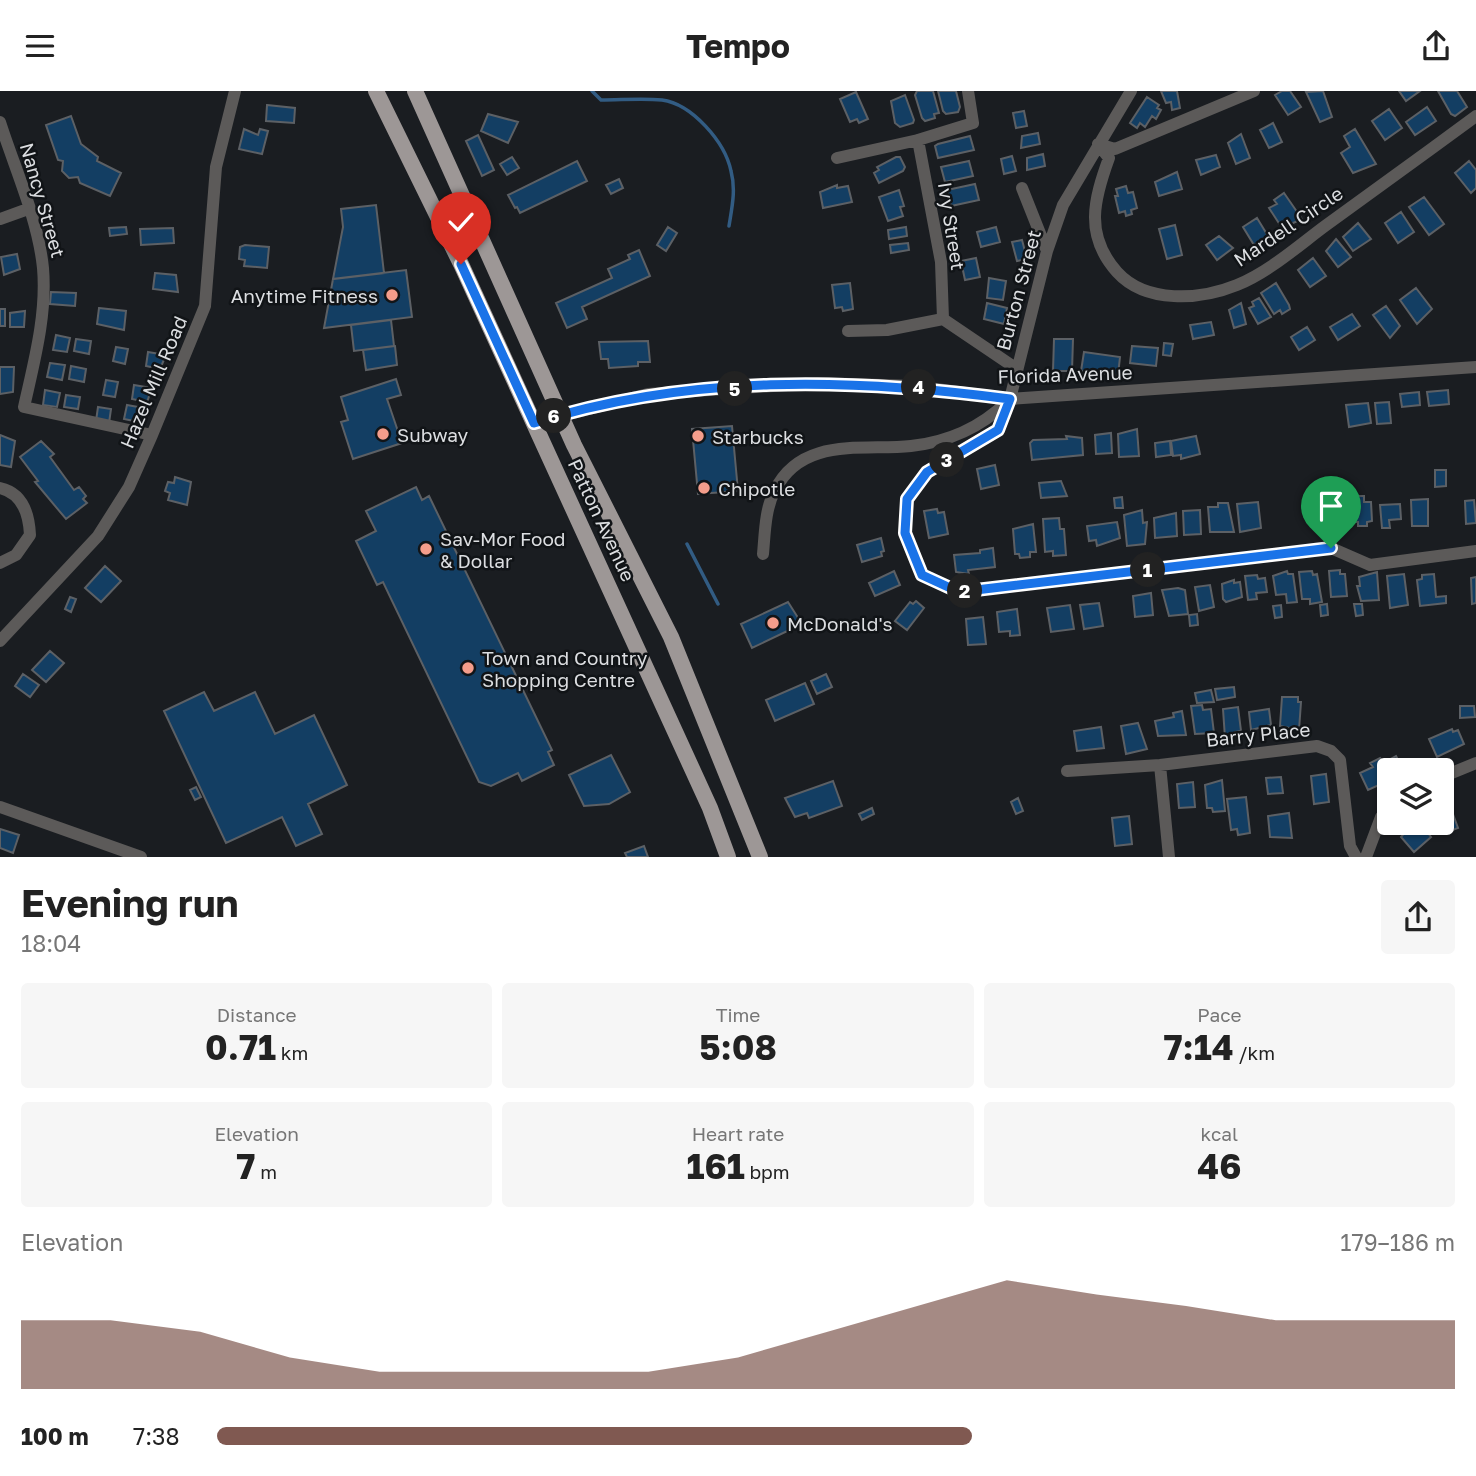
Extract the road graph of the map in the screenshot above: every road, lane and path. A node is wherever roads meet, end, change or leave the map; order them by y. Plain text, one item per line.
1 (235, 91) edge
2 (376, 91) edge
3 (415, 91) edge
4 (968, 91) edge
5 (1131, 91) edge
6 (1254, 91) edge
7 (1476, 116) edge
8 (0, 123) edge
9 (918, 140) junction
10 (1098, 144) junction
11 (837, 158) dead end
12 (1022, 188) dead end
13 (28, 209) junction
14 (0, 219) edge
15 (1047, 251) junction
16 (943, 319) junction
17 (848, 331) dead end
18 (1476, 367) edge
19 (1017, 369) junction
20 (1010, 399) junction
21 (562, 414) junction
22 (534, 423) junction
23 (152, 435) junction
24 (0, 488) edge
25 (1476, 551) edge
26 (763, 554) dead end
27 (0, 563) edge
28 (0, 641) edge
29 (1476, 763) edge
30 (1160, 765) junction
31 (1067, 771) dead end
32 (1454, 772) edge
33 (0, 807) edge
34 (1377, 827) edge
35 (141, 856) edge
36 (729, 856) edge
37 (760, 856) edge
38 (1169, 856) edge
39 (1356, 856) edge
40 (1366, 856) edge

1 - 23 street, Hazel Mill Road
2 - 22 main road, Patton Avenue
3 - 21 main road, Patton Avenue
4 - 9 street
5 - 10 street, Burton Street
6 - 10 street
7 - 10 street, Mardell Circle
8 - 13 street, Nancy Street
9 - 11 street
9 - 16 street, Ivy Street
10 - 15 street, Burton Street
12 - 15 street
13 - 14 street
13 - 23 street, Nancy Street
15 - 19 street, Burton Street
16 - 17 street
16 - 19 street
18 - 20 street, Florida Avenue
19 - 20 street, Burton Street
20 - 21 street, Florida Avenue
20 - 25 street, Burton Street
20 - 26 street
21 - 22 street, Florida Avenue
21 - 37 main road, Patton Avenue
22 - 36 main road, Patton Avenue
23 - 28 street, Hazel Mill Road
24 - 27 street
29 - 32 street
30 - 31 street, Barry Place
30 - 38 street
30 - 39 street, Barry Place
33 - 35 street
34 - 40 street

